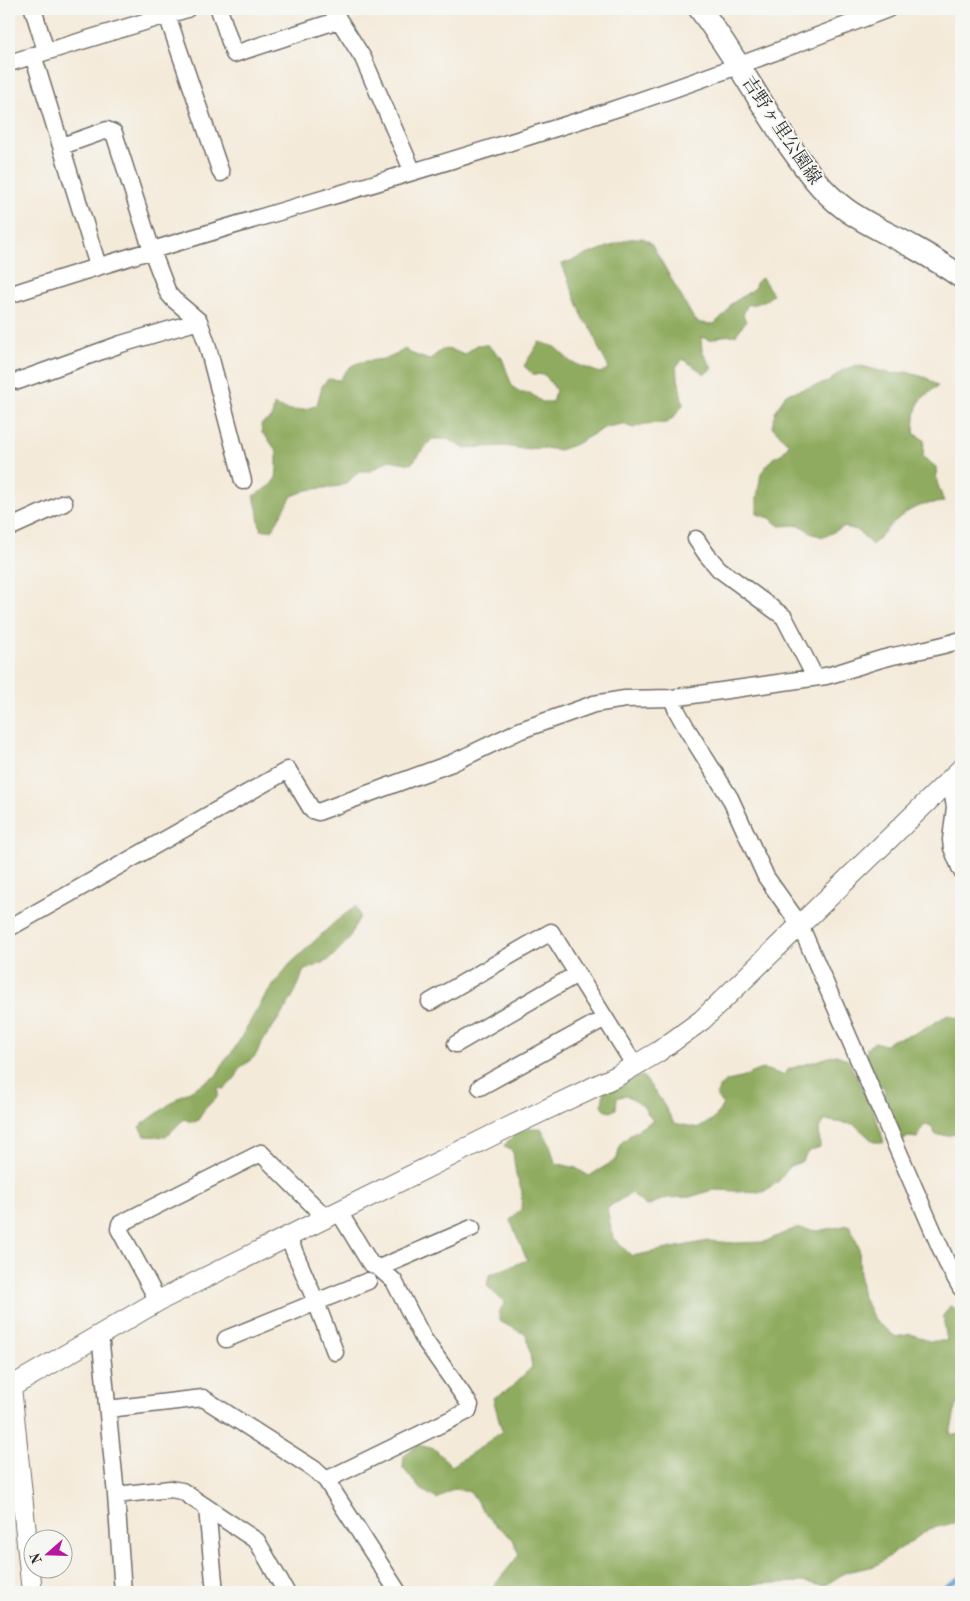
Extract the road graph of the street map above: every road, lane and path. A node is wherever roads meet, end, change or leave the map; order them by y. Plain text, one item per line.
1 (33, 9) edge
2 (187, 9) edge
3 (219, 9) edge
4 (700, 9) edge
5 (888, 9) edge
6 (335, 14) edge
7 (166, 15) junction
8 (40, 53) junction
9 (9, 63) edge
10 (740, 66) junction
11 (62, 146) junction
12 (413, 172) junction
13 (221, 173) dead end
14 (152, 251) junction
15 (98, 266) junction
16 (961, 277) edge
17 (9, 295) edge
18 (199, 321) junction
19 (18, 382) dead end
20 (243, 481) dead end
21 (64, 503) dead end
22 (9, 528) edge
23 (696, 539) dead end
24 (961, 640) edge
25 (815, 677) junction
26 (672, 698) junction
27 (956, 774) edge
28 (961, 870) edge
29 (800, 925) junction
30 (9, 928) edge
31 (577, 974) junction
32 (430, 1002) dead end
33 (605, 1018) junction
34 (456, 1044) dead end
35 (635, 1066) junction
36 (480, 1087) dead end
37 (332, 1215) junction
38 (472, 1228) dead end
39 (288, 1237) junction
40 (379, 1268) junction
41 (368, 1281) dead end
42 (961, 1288) edge
43 (158, 1301) junction
44 (316, 1302) junction
45 (100, 1334) junction
46 (226, 1339) dead end
47 (335, 1352) dead end
48 (9, 1387) edge
49 (108, 1409) junction
50 (326, 1480) junction
51 (15, 1495) edge
52 (116, 1495) junction
53 (207, 1508) junction
54 (32, 1592) edge
55 (123, 1592) edge
56 (215, 1592) edge
57 (286, 1592) edge
58 (398, 1592) edge

1 - 8 street
2 - 7 street
3 - 6 street
4 - 10 main road, 吉野ヶ里公園線
5 - 10 street
6 - 12 street
7 - 8 street
7 - 13 street
8 - 9 street
8 - 11 street
10 - 12 street
10 - 16 main road, 吉野ヶ里公園線
11 - 14 street
11 - 15 street
12 - 14 street
14 - 15 street
14 - 18 street
15 - 17 street
18 - 19 street
18 - 20 street
21 - 22 street
23 - 25 street
24 - 25 street
25 - 26 street
26 - 29 street
26 - 30 street
27 - 28 street
27 - 29 street
29 - 35 street
29 - 42 street
31 - 32 street
31 - 33 street
31 - 34 street
33 - 35 street
33 - 36 street
35 - 37 street
37 - 39 street
37 - 40 street
37 - 43 street
38 - 40 street
39 - 43 street
39 - 44 street
40 - 50 street
41 - 44 street
43 - 45 street
44 - 46 street
44 - 47 street
45 - 48 street
45 - 49 street
48 - 51 street
49 - 50 street
49 - 52 street
50 - 58 street
51 - 54 street
52 - 53 street
52 - 55 street
53 - 56 street
53 - 57 street

